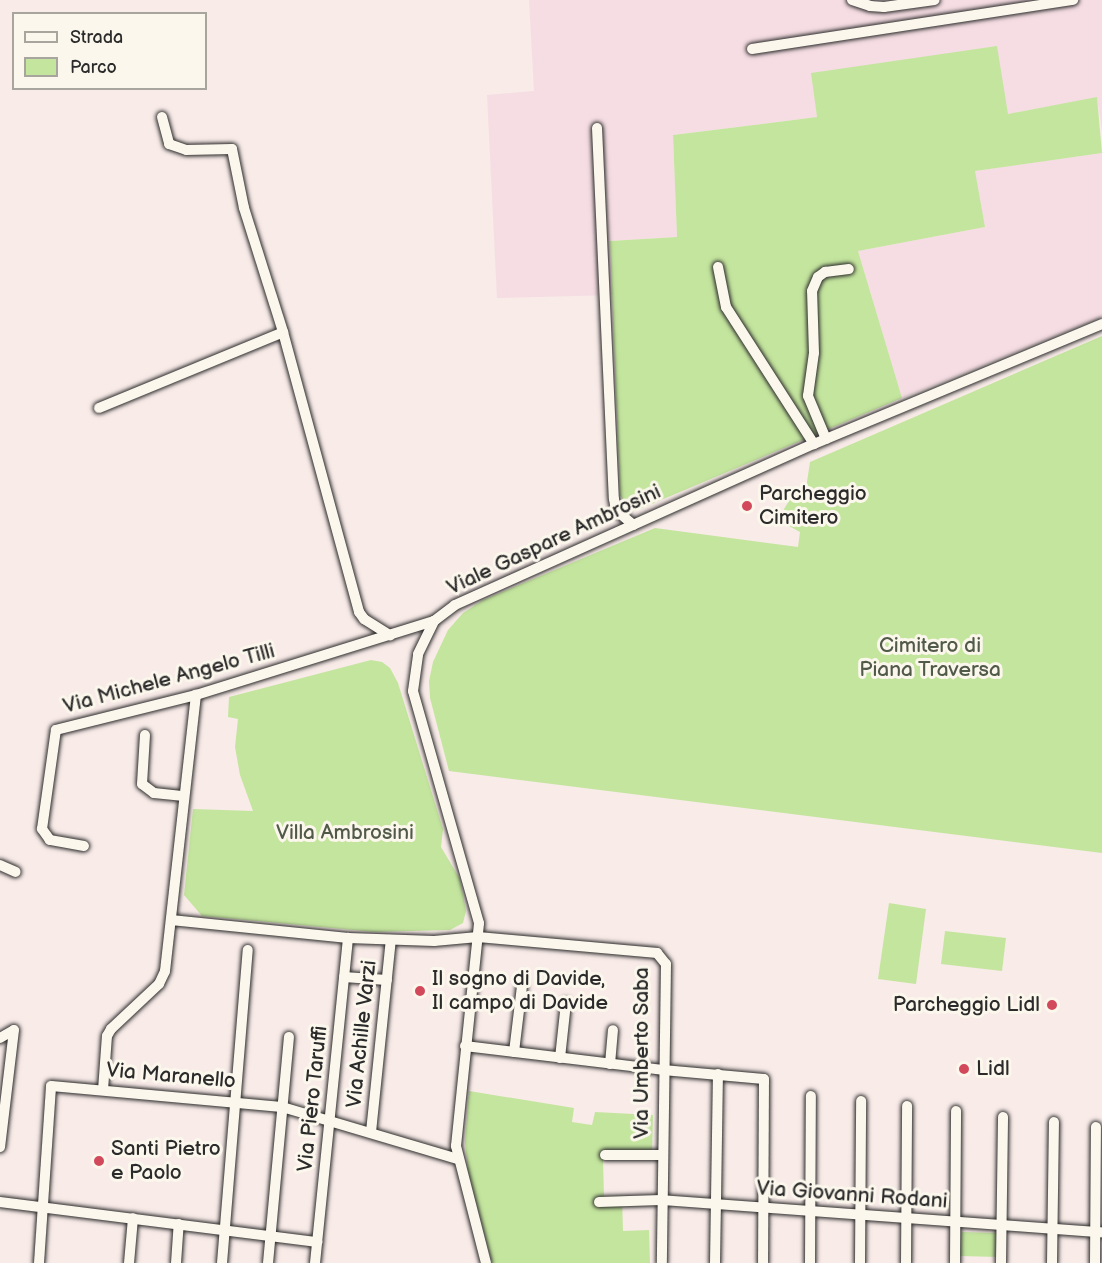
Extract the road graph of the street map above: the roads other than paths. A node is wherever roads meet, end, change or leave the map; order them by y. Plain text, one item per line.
1 (852, 0) edge
2 (935, 0) edge
3 (1072, 0) edge
4 (752, 49) dead end
5 (162, 117) dead end
6 (597, 128) dead end
7 (718, 267) dead end
8 (849, 269) dead end
9 (1102, 324) edge
10 (283, 332) junction
11 (99, 408) dead end
12 (826, 439) junction
13 (814, 444) junction
14 (633, 525) junction
15 (434, 621) junction
16 (390, 635) junction
17 (196, 695) junction
18 (145, 735) dead end
19 (184, 796) junction
20 (84, 846) dead end
21 (0, 865) edge
22 (16, 872) dead end
23 (171, 920) junction
24 (478, 937) junction
25 (348, 938) junction
26 (391, 940) junction
27 (248, 950) dead end
28 (344, 978) junction
29 (387, 981) junction
30 (522, 986) dead end
31 (566, 1003) dead end
32 (613, 1030) dead end
33 (289, 1037) dead end
34 (0, 1038) edge
35 (465, 1046) junction
36 (514, 1052) junction
37 (560, 1058) junction
38 (610, 1064) junction
39 (663, 1070) junction
40 (718, 1074) junction
41 (103, 1090) junction
42 (812, 1096) dead end
43 (238, 1101) junction
44 (861, 1101) dead end
45 (907, 1106) dead end
46 (282, 1107) junction
47 (956, 1111) dead end
48 (1003, 1116) dead end
49 (331, 1120) junction
50 (1054, 1122) dead end
51 (1095, 1127) dead end
52 (371, 1132) junction
53 (0, 1147) edge
54 (605, 1155) dead end
55 (662, 1155) junction
56 (457, 1158) junction
57 (662, 1200) junction
58 (0, 1202) edge
59 (599, 1202) dead end
60 (717, 1204) junction
61 (42, 1207) junction
62 (763, 1208) junction
63 (810, 1211) junction
64 (860, 1215) junction
65 (133, 1218) junction
66 (906, 1218) junction
67 (955, 1222) junction
68 (179, 1224) junction
69 (1002, 1225) junction
70 (1053, 1229) junction
71 (225, 1230) junction
72 (1098, 1232) edge
73 (270, 1236) junction
74 (317, 1242) junction
75 (39, 1263) edge
76 (129, 1263) edge
77 (176, 1263) edge
78 (222, 1263) edge
79 (268, 1263) edge
80 (315, 1263) edge
81 (486, 1263) edge
82 (662, 1263) edge
83 (716, 1263) edge
84 (763, 1263) edge
85 (810, 1263) edge
86 (860, 1263) edge
87 (906, 1263) edge
88 (955, 1263) edge
89 (1001, 1263) edge
90 (1052, 1263) edge
91 (1095, 1263) edge

1 - 2 street
3 - 4 street
5 - 10 street
6 - 14 street
7 - 13 street
8 - 12 street
9 - 12 street, Viale Gaspare Ambrosini
10 - 11 street
10 - 16 street
12 - 13 street, Viale Gaspare Ambrosini
13 - 14 street, Viale Gaspare Ambrosini
14 - 15 street, Viale Gaspare Ambrosini
15 - 16 street, Via Michele Angelo Tilli
15 - 24 street, Viale Gaspare Ambrosini
16 - 17 street, Via Michele Angelo Tilli
17 - 19 street
17 - 20 street, Via Michele Angelo Tilli
18 - 19 street
19 - 23 street
21 - 22 street
23 - 25 street, Via Umberto Saba
23 - 41 street
24 - 26 street, Via Umberto Saba
24 - 35 street, Viale Gaspare Ambrosini
24 - 39 street, Via Umberto Saba
25 - 26 street, Via Umberto Saba
25 - 28 street, Via Piero Taruffi
26 - 29 street, Via Achille Varzi
27 - 43 street
28 - 29 street
28 - 49 street, Via Piero Taruffi
29 - 52 street, Via Achille Varzi
30 - 36 street
31 - 37 street
32 - 38 street
33 - 46 street
34 - 53 street
35 - 36 street
35 - 56 street, Viale Gaspare Ambrosini
36 - 37 street
37 - 38 street
38 - 39 street
39 - 40 street
39 - 55 street, Via Umberto Saba
40 - 60 street
40 - 62 street
41 - 43 street, Via Maranello
41 - 61 street, Via Maranello
42 - 63 street
43 - 46 street, Via Maranello
43 - 71 street
44 - 64 street
45 - 66 street
46 - 49 street, Via Maranello
46 - 73 street
47 - 67 street
48 - 69 street
49 - 52 street, Via Maranello
49 - 74 street, Via Piero Taruffi
50 - 70 street
51 - 72 street
52 - 56 street, Via Maranello
54 - 55 street
55 - 57 street, Via Umberto Saba
56 - 81 street, Viale Gaspare Ambrosini
57 - 59 street, Via Giovanni Rodani
57 - 60 street, Via Giovanni Rodani
57 - 82 street, Via Umberto Saba
58 - 61 street
60 - 62 street, Via Giovanni Rodani
60 - 83 street
61 - 65 street
61 - 75 street, Via Maranello
62 - 63 street, Via Giovanni Rodani
62 - 84 street
63 - 64 street, Via Giovanni Rodani
63 - 85 street
64 - 66 street, Via Giovanni Rodani
64 - 86 street
65 - 68 street
65 - 76 street
66 - 67 street, Via Giovanni Rodani
66 - 87 street
67 - 69 street, Via Giovanni Rodani
67 - 88 street
68 - 71 street
68 - 77 street
69 - 70 street, Via Giovanni Rodani
69 - 89 street
70 - 72 street, Via Giovanni Rodani
70 - 90 street
71 - 73 street
71 - 78 street
72 - 91 street
73 - 74 street
73 - 79 street
74 - 80 street, Via Piero Taruffi

